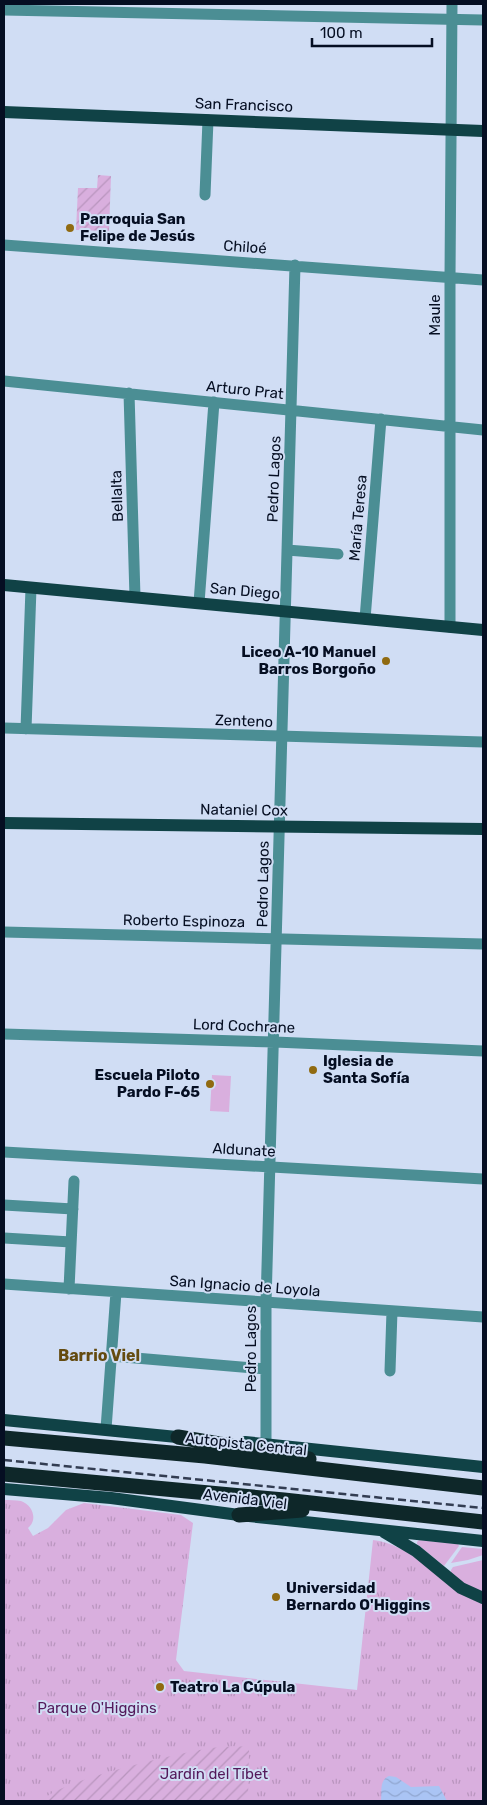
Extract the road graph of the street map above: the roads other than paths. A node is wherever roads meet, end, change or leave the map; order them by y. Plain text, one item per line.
1 (452, 4) edge
2 (4, 10) edge
3 (452, 20) junction
4 (483, 20) edge
5 (4, 112) edge
6 (208, 120) junction
7 (451, 130) junction
8 (483, 131) edge
9 (205, 195) dead end
10 (4, 246) edge
11 (295, 266) junction
12 (450, 277) junction
13 (483, 280) edge
14 (4, 380) edge
15 (129, 393) junction
16 (214, 402) junction
17 (291, 410) junction
18 (381, 419) junction
19 (450, 426) junction
20 (483, 430) edge
21 (287, 550) junction
22 (338, 554) dead end
23 (4, 585) edge
24 (31, 588) junction
25 (135, 598) junction
26 (199, 603) junction
27 (285, 612) junction
28 (365, 619) junction
29 (450, 627) junction
30 (483, 630) edge
31 (4, 728) edge
32 (26, 729) junction
33 (282, 737) junction
34 (483, 742) edge
35 (4, 823) edge
36 (280, 827) junction
37 (483, 829) edge
38 (4, 932) edge
39 (277, 939) junction
40 (483, 944) edge
41 (4, 1034) edge
42 (274, 1042) junction
43 (483, 1051) edge
44 (4, 1152) edge
45 (270, 1167) junction
46 (483, 1179) edge
47 (74, 1181) dead end
48 (4, 1205) edge
49 (73, 1209) junction
50 (4, 1238) edge
51 (71, 1242) junction
52 (4, 1284) edge
53 (69, 1289) junction
54 (116, 1292) junction
55 (266, 1302) junction
56 (392, 1311) junction
57 (483, 1317) edge
58 (112, 1356) junction
59 (266, 1369) junction
60 (390, 1371) dead end
61 (4, 1420) edge
62 (106, 1429) junction
63 (178, 1437) junction
64 (4, 1438) edge
65 (266, 1444) junction
66 (483, 1467) edge
67 (4, 1474) edge
68 (366, 1475) junction
69 (483, 1488) edge
70 (4, 1489) edge
71 (349, 1507) junction
72 (238, 1515) junction
73 (483, 1522) edge
74 (380, 1530) junction
75 (483, 1541) edge
76 (483, 1598) edge

1 - 3 street, Maule
2 - 3 street
3 - 4 street
3 - 7 street, Maule
5 - 6 main road, San Francisco
6 - 7 main road, San Francisco
6 - 9 street
7 - 8 main road, San Francisco
7 - 12 street, Maule
10 - 11 street, Chiloé
11 - 12 street, Chiloé
11 - 17 street, Pedro Lagos
12 - 13 street, Chiloé
12 - 19 street, Maule
14 - 15 street, Arturo Prat
15 - 16 street, Arturo Prat
15 - 25 street, Bellalta
16 - 17 street, Arturo Prat
16 - 26 street
17 - 18 street, Arturo Prat
17 - 21 street, Pedro Lagos
18 - 19 street, Arturo Prat
18 - 28 street, María Teresa
19 - 20 street, Arturo Prat
19 - 29 street, Maule
21 - 22 street
21 - 27 street, Pedro Lagos
23 - 24 main road, San Diego
24 - 25 main road, San Diego
24 - 32 street
25 - 26 main road, San Diego
26 - 27 main road, San Diego
27 - 28 main road, San Diego
27 - 33 street, Pedro Lagos
28 - 29 main road, San Diego
29 - 30 main road, San Diego
31 - 32 street, Zenteno
32 - 33 street, Zenteno
33 - 34 street, Zenteno
33 - 36 street, Pedro Lagos
35 - 36 main road, Nataniel Cox
36 - 37 main road, Nataniel Cox
36 - 39 street, Pedro Lagos
38 - 39 street, Roberto Espinoza
39 - 40 street, Roberto Espinoza
39 - 42 street, Pedro Lagos
41 - 42 street, Lord Cochrane
42 - 43 street, Lord Cochrane
42 - 45 street, Pedro Lagos
44 - 45 street, Aldunate
45 - 46 street, Aldunate
45 - 55 street, Pedro Lagos
47 - 49 street
48 - 49 street
49 - 51 street
50 - 51 street
51 - 53 street
52 - 53 street, San Ignacio de Loyola
53 - 54 street, San Ignacio de Loyola
54 - 55 street, San Ignacio de Loyola
54 - 58 street
55 - 56 street, San Ignacio de Loyola
55 - 59 street, Pedro Lagos
56 - 57 street, San Ignacio de Loyola
56 - 60 street
58 - 59 street
58 - 62 street
59 - 65 street, Pedro Lagos
61 - 62 main road
62 - 63 main road
63 - 65 main road
63 - 68 highway
64 - 68 highway, Autopista Central
65 - 66 main road
67 - 71 highway
68 - 69 highway, Autopista Central
70 - 72 main road, Avenida Viel
71 - 72 highway
71 - 73 highway
72 - 74 main road, Avenida Viel
74 - 75 main road, Avenida Viel
74 - 76 main road

